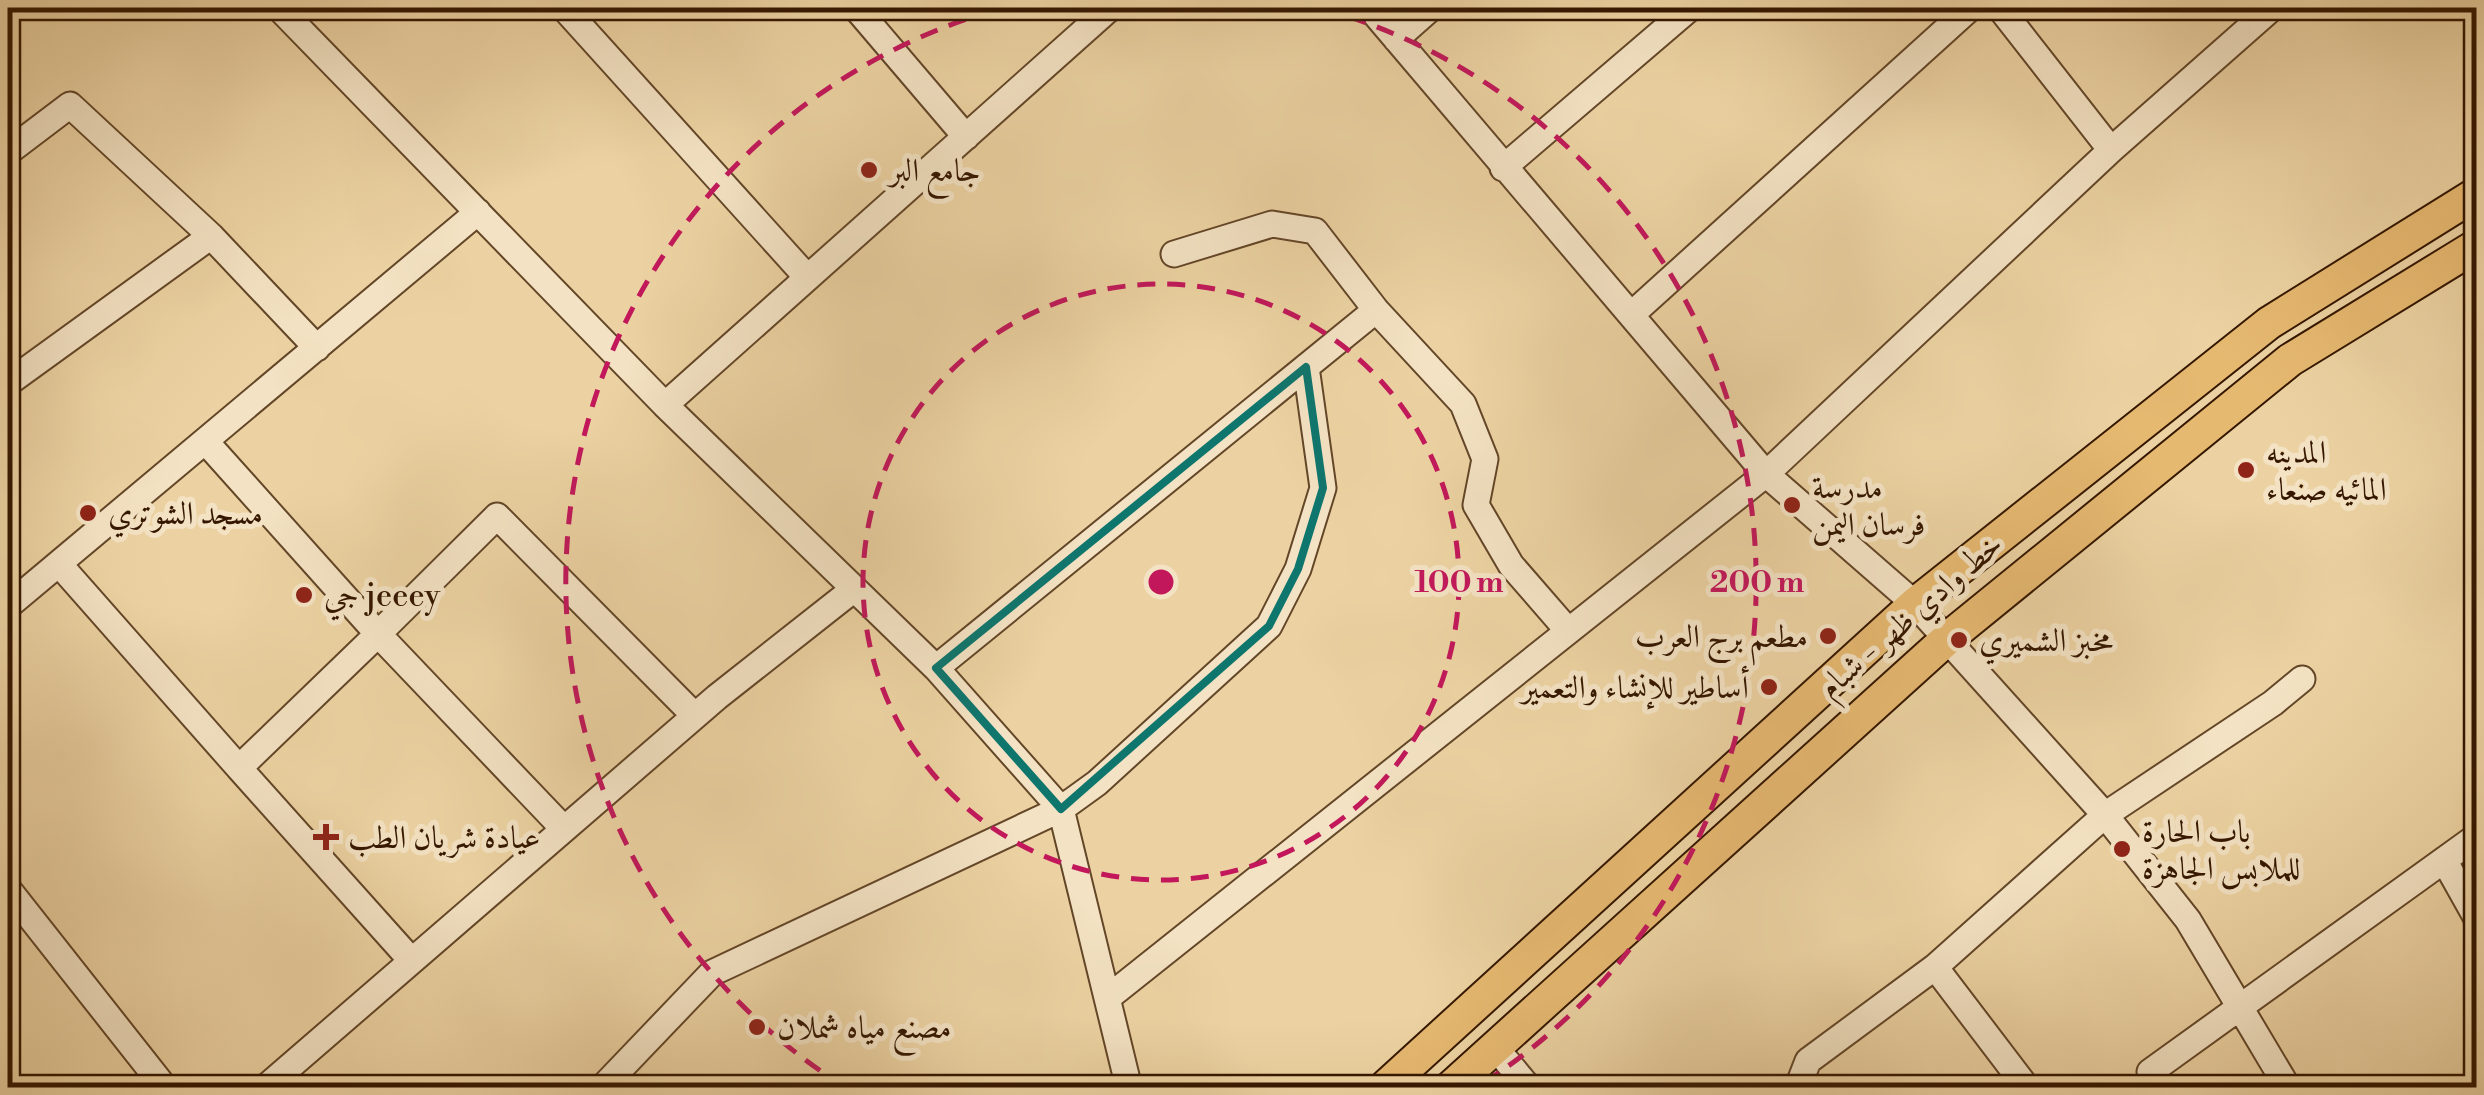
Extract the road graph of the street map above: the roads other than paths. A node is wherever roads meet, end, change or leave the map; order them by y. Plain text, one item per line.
1 (278, 8) edge
2 (564, 8) edge
3 (856, 8) edge
4 (1110, 8) edge
5 (1370, 8) edge
6 (1430, 8) edge
7 (1690, 8) edge
8 (1970, 8) edge
9 (2000, 8) edge
10 (2272, 8) edge
11 (2244, 16) edge
12 (1396, 39) junction
13 (966, 136) junction
14 (2111, 150) junction
15 (8, 152) edge
16 (1503, 168) junction
17 (2476, 194) edge
18 (478, 212) junction
19 (211, 236) junction
20 (2476, 246) edge
21 (1174, 254) dead end
22 (806, 276) junction
23 (1376, 310) junction
24 (1631, 315) junction
25 (317, 348) junction
26 (1306, 367) junction
27 (8, 383) edge
28 (666, 405) junction
29 (206, 442) junction
30 (1766, 474) junction
31 (59, 564) junction
32 (854, 589) junction
33 (1915, 604) junction
34 (8, 606) edge
35 (1564, 626) dead end
36 (378, 634) junction
37 (1947, 639) junction
38 (936, 668) junction
39 (2302, 679) dead end
40 (695, 716) junction
41 (239, 768) junction
42 (1061, 809) junction
43 (2106, 816) junction
44 (564, 829) junction
45 (2476, 837) edge
46 (2444, 860) junction
47 (8, 889) edge
48 (2476, 917) edge
49 (411, 960) junction
50 (1935, 967) junction
51 (1110, 996) junction
52 (2240, 1008) junction
53 (1495, 1047) junction
54 (2150, 1072) dead end
55 (165, 1088) edge
56 (265, 1088) edge
57 (602, 1088) edge
58 (1129, 1088) edge
59 (1384, 1088) edge
60 (1450, 1088) edge
61 (1529, 1088) edge
62 (1804, 1088) edge
63 (2027, 1088) edge
64 (2288, 1088) edge

1 - 18 street
2 - 22 street
3 - 13 street
4 - 13 street
5 - 12 street
6 - 12 street
7 - 16 street
8 - 24 street
9 - 14 street
10 - 11 street
11 - 14 street
12 - 16 street
13 - 22 street
14 - 30 street
15 - 19 street
16 - 24 street
17 - 33 main road, خط وادي ظهر - شبام
18 - 25 street
18 - 28 street
19 - 25 street
19 - 27 street
20 - 37 main road, خط وادي ظهر - شبام
21 - 23 street
22 - 28 street
23 - 26 street
23 - 35 street
24 - 30 street
25 - 29 street
26 - 38 street
26 - 42 street
28 - 32 street
29 - 31 street
29 - 36 street
30 - 33 street
30 - 51 street
31 - 34 street
31 - 41 street
32 - 38 street
32 - 40 street
33 - 37 street
33 - 59 main road, خط وادي ظهر - شبام
36 - 40 street
36 - 41 street
36 - 44 street
37 - 43 street
37 - 53 main road, خط وادي ظهر - شبام
38 - 42 street
39 - 43 street
40 - 44 street
41 - 49 street
42 - 51 street
42 - 57 street
43 - 50 street
43 - 52 street
44 - 49 street
45 - 46 street
46 - 48 street
46 - 52 street
47 - 55 street
49 - 56 street
50 - 62 street
50 - 63 street
51 - 58 street
52 - 54 street
52 - 64 street
53 - 60 main road, خط وادي ظهر - شبام
53 - 61 street

